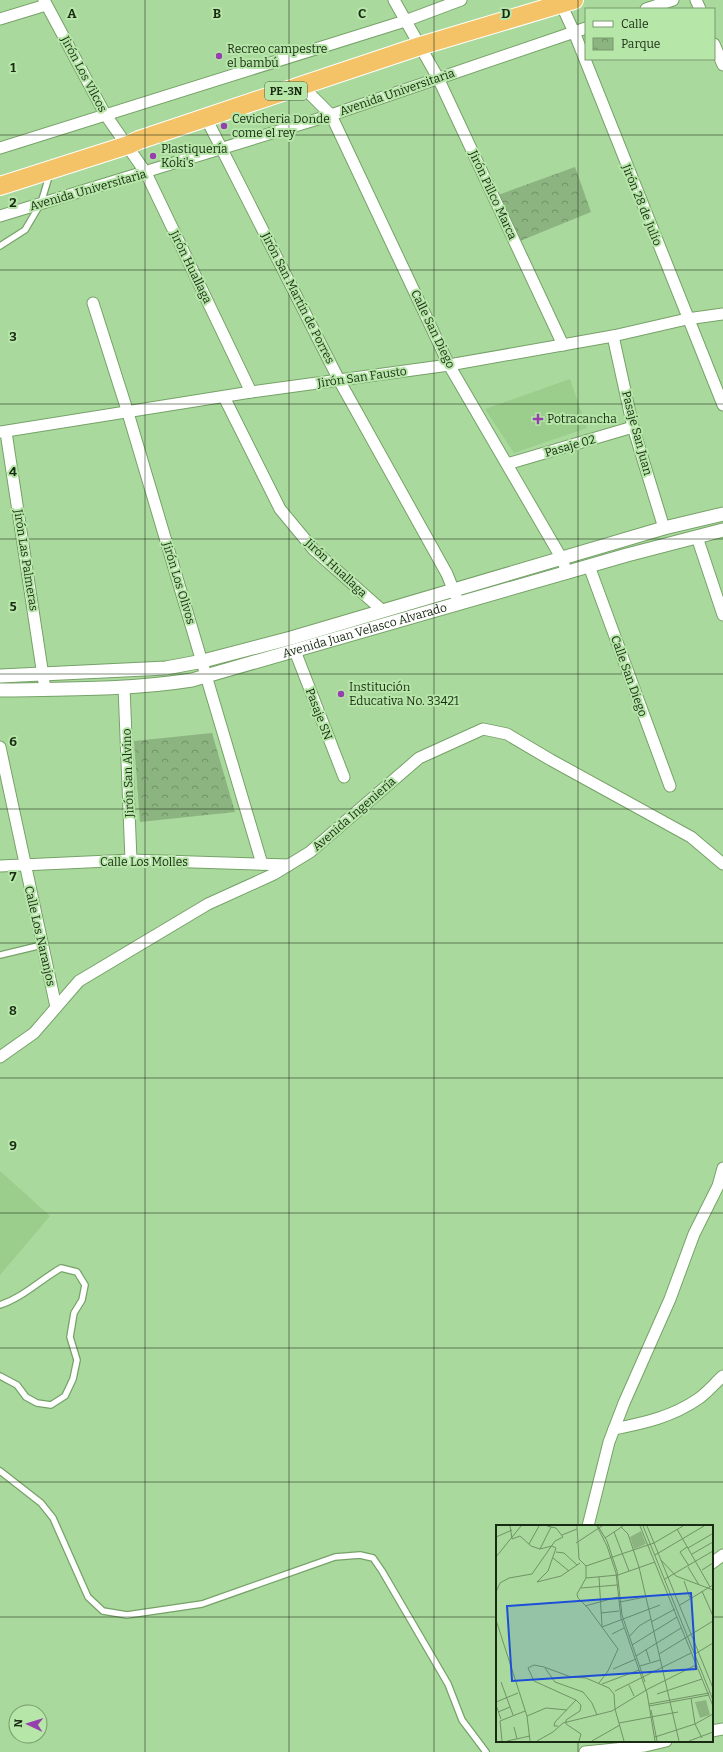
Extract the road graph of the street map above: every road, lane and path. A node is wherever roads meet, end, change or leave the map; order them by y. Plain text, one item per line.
1 (394, 0) edge
2 (461, 0) edge
3 (673, 0) edge
4 (45, 2) edge
5 (567, 2) edge
6 (649, 8) edge
7 (0, 19) edge
8 (405, 21) junction
9 (585, 28) edge
10 (574, 32) junction
11 (420, 46) junction
12 (715, 46) edge
13 (585, 60) edge
14 (585, 60) edge
15 (723, 66) edge
16 (438, 78) junction
17 (302, 86) junction
18 (105, 114) junction
19 (331, 115) junction
20 (206, 118) junction
21 (128, 145) junction
22 (0, 148) edge
23 (222, 149) junction
24 (51, 169) junction
25 (146, 173) junction
26 (0, 186) edge
27 (41, 202) junction
28 (0, 216) edge
29 (0, 246) edge
30 (93, 302) dead end
31 (723, 314) edge
32 (687, 319) junction
33 (613, 336) junction
34 (563, 344) junction
35 (449, 365) junction
36 (339, 380) junction
37 (251, 392) junction
38 (224, 397) junction
39 (723, 405) edge
40 (128, 413) junction
41 (633, 427) junction
42 (3, 432) edge
43 (507, 464) junction
44 (723, 514) edge
45 (664, 528) junction
46 (723, 530) edge
47 (697, 537) junction
48 (562, 559) junction
49 (589, 566) junction
50 (567, 573) junction
51 (454, 590) junction
52 (459, 604) junction
53 (383, 611) junction
54 (723, 615) edge
55 (295, 651) junction
56 (203, 661) junction
57 (44, 673) junction
58 (0, 676) edge
59 (207, 676) junction
60 (124, 686) junction
61 (45, 689) junction
62 (0, 690) edge
63 (0, 747) edge
64 (344, 777) dead end
65 (670, 786) dead end
66 (131, 860) junction
67 (24, 864) junction
68 (262, 864) junction
69 (723, 864) edge
70 (289, 865) junction
71 (0, 866) edge
72 (42, 945) junction
73 (0, 955) edge
74 (56, 1007) junction
75 (0, 1057) edge
76 (723, 1168) edge
77 (0, 1305) edge
78 (0, 1376) edge
79 (723, 1376) edge
80 (614, 1429) junction
81 (0, 1471) edge
82 (588, 1525) edge
83 (723, 1556) edge
84 (713, 1562) edge
85 (723, 1728) edge
86 (713, 1731) edge
87 (662, 1742) edge
88 (486, 1752) edge
89 (585, 1752) edge

1 - 8 street, Jirón Pillco Marca
2 - 8 street
3 - 6 street
4 - 7 street
4 - 18 street, Jirón Los Vilcos
5 - 10 street, Jirón 28 de Julio
5 - 11 highway, PE-3N
8 - 11 street, Jirón Pillco Marca
8 - 18 street
9 - 10 street, Avenida Universitaria
10 - 14 street, Jirón 28 de Julio
10 - 16 street, Avenida Universitaria
11 - 16 street, Jirón Pillco Marca
11 - 17 highway, PE-3N
12 - 15 street
13 - 32 street, Jirón 28 de Julio
16 - 19 street, Avenida Universitaria
16 - 34 street, Jirón Pillco Marca
17 - 19 street, Calle San Diego
17 - 20 highway, PE-3N
18 - 21 street, Jirón Los Vilcos
18 - 22 street
19 - 23 street, Avenida Universitaria
19 - 35 street, Calle San Diego
20 - 21 highway, PE-3N
20 - 23 street, Jirón San Martín de Porres
21 - 24 highway, PE-3N
21 - 25 street, Jirón Huallaga
23 - 25 street, Avenida Universitaria
23 - 36 street, Jirón San Martín de Porres
24 - 26 highway, PE-3N
24 - 27 lane
25 - 27 street, Avenida Universitaria
25 - 37 street, Jirón Huallaga
27 - 28 street, Avenida Universitaria
27 - 29 lane
30 - 40 street, Jirón Los Olivos
31 - 32 street, Jirón San Fausto
32 - 33 street, Jirón San Fausto
32 - 39 street, Jirón 28 de Julio
33 - 34 street, Jirón San Fausto
33 - 41 street, Pasaje San Juan
34 - 35 street, Jirón San Fausto
35 - 36 street, Jirón San Fausto
35 - 43 street, Calle San Diego
36 - 37 street, Jirón San Fausto
36 - 51 street, Jirón San Martín de Porres
37 - 38 street, Jirón San Fausto
38 - 40 street, Jirón San Fausto
38 - 53 street, Jirón Huallaga
40 - 42 street, Jirón San Fausto
40 - 56 street, Jirón Los Olivos
41 - 43 street, Pasaje 02
41 - 45 street, Pasaje San Juan
42 - 57 street, Jirón Las Palmeras
43 - 48 street, Calle San Diego
44 - 45 street, Avenida Juan Velasco Alvarado
45 - 48 street, Avenida Juan Velasco Alvarado
46 - 47 street, Avenida Juan Velasco Alvarado
47 - 49 street, Avenida Juan Velasco Alvarado
47 - 54 street
48 - 50 street, Calle San Diego
48 - 51 street, Avenida Juan Velasco Alvarado
49 - 50 street, Avenida Juan Velasco Alvarado
49 - 65 street, Calle San Diego
50 - 52 street, Avenida Juan Velasco Alvarado
51 - 52 street, Jirón San Martín de Porres
51 - 53 street, Avenida Juan Velasco Alvarado
52 - 55 street, Avenida Juan Velasco Alvarado
53 - 56 street, Avenida Juan Velasco Alvarado
55 - 59 street, Avenida Juan Velasco Alvarado
55 - 64 street, Pasaje SN
56 - 57 street, Avenida Juan Velasco Alvarado
56 - 59 street, Jirón Los Olivos
57 - 58 street, Avenida Juan Velasco Alvarado
57 - 61 street, Jirón Las Palmeras
59 - 60 street, Avenida Juan Velasco Alvarado
59 - 68 street, Jirón Los Olivos
60 - 61 street, Avenida Juan Velasco Alvarado
60 - 66 street, Jirón San Alvino
61 - 62 street, Avenida Juan Velasco Alvarado
63 - 67 street, Calle Los Naranjos
66 - 67 street, Calle Los Molles
66 - 68 street, Calle Los Molles
67 - 71 street, Calle Los Molles
67 - 72 street, Calle Los Naranjos
68 - 70 street, Calle Los Molles
69 - 70 street, Avenida Ingeniería
70 - 74 street, Avenida Ingeniería
72 - 73 lane
72 - 74 street, Calle Los Naranjos
74 - 75 street, Avenida Ingeniería
76 - 80 street
77 - 78 lane
79 - 80 street
80 - 82 street
81 - 88 lane
83 - 84 street
85 - 86 street
87 - 89 street

